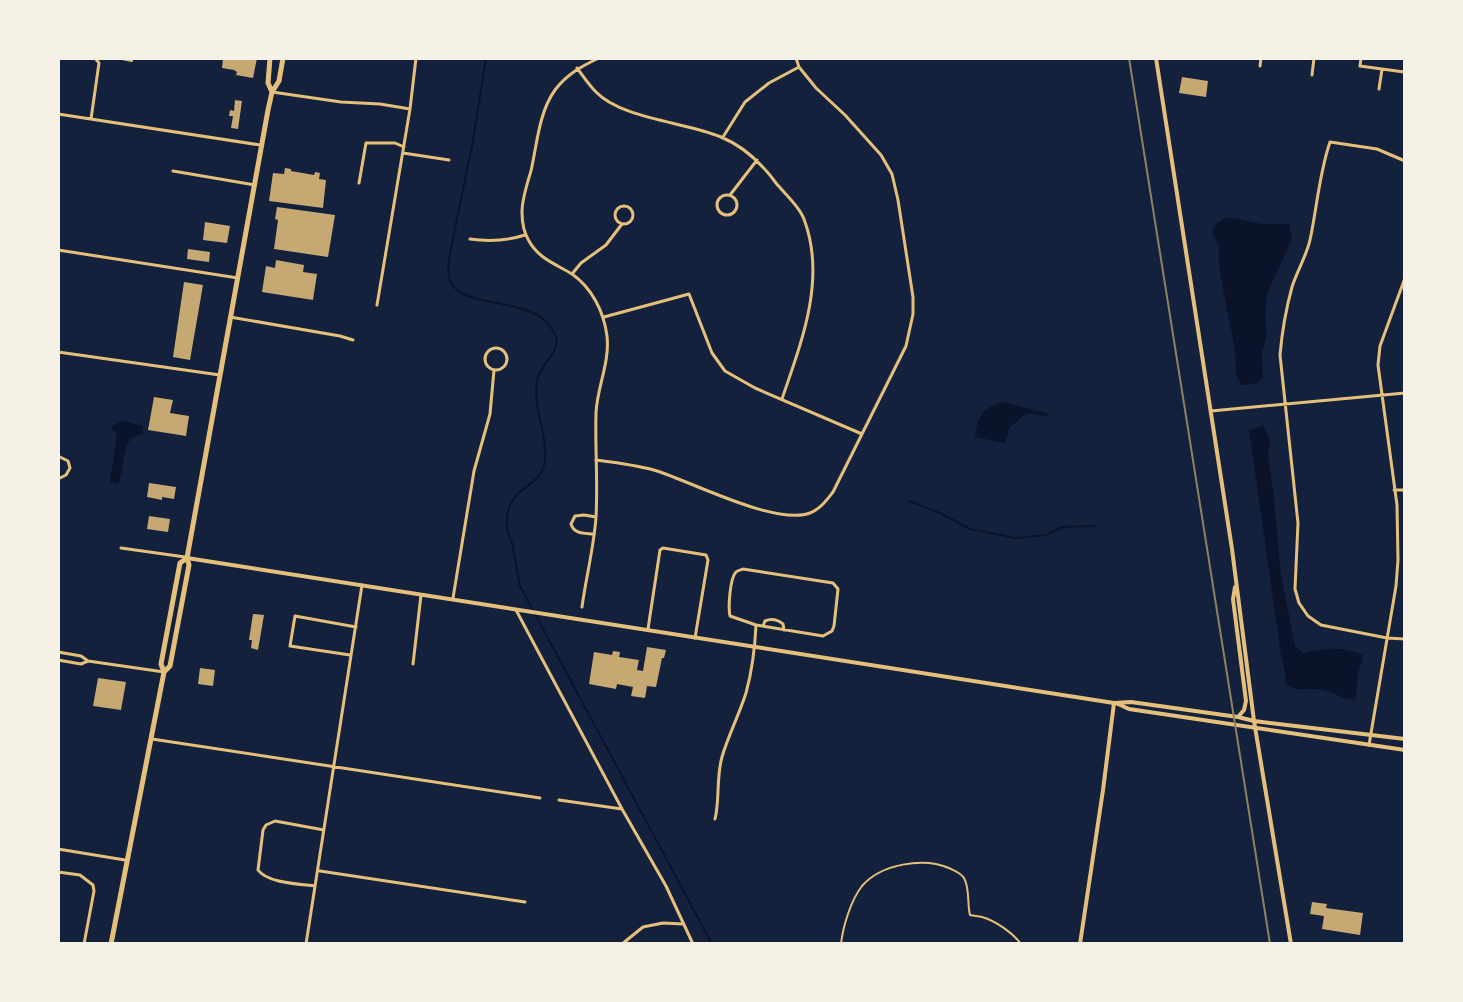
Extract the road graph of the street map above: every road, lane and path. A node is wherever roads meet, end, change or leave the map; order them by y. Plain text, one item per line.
1 (95, 58) edge
2 (117, 58) edge
3 (270, 58) edge
4 (283, 58) edge
5 (416, 58) edge
6 (599, 58) edge
7 (796, 58) edge
8 (1156, 58) edge
9 (1261, 58) edge
10 (1314, 58) edge
11 (1361, 58) edge
12 (132, 61) dead end
13 (1260, 66) dead end
14 (799, 67) junction
15 (577, 68) junction
16 (1405, 68) edge
17 (1382, 69) junction
18 (1312, 75) dead end
19 (1379, 89) dead end
20 (272, 92) junction
21 (410, 109) junction
22 (58, 114) edge
23 (91, 119) junction
24 (723, 137) junction
25 (262, 146) junction
26 (404, 147) junction
27 (403, 153) junction
28 (449, 160) dead end
29 (757, 160) junction
30 (1405, 161) edge
31 (173, 171) dead end
32 (359, 183) dead end
33 (255, 185) junction
34 (730, 195) junction
35 (622, 224) junction
36 (525, 235) junction
37 (470, 239) dead end
38 (58, 250) edge
39 (572, 275) junction
40 (238, 278) junction
41 (1405, 278) edge
42 (377, 305) dead end
43 (230, 317) junction
44 (603, 317) junction
45 (353, 340) dead end
46 (58, 352) edge
47 (494, 370) junction
48 (220, 375) junction
49 (1405, 393) edge
50 (1381, 395) junction
51 (782, 399) junction
52 (1285, 404) junction
53 (1211, 411) junction
54 (862, 434) junction
55 (58, 456) edge
56 (596, 460) junction
57 (58, 479) edge
58 (1394, 490) junction
59 (1405, 490) edge
60 (596, 517) junction
61 (593, 534) junction
62 (121, 548) dead end
63 (187, 558) junction
64 (1236, 582) junction
65 (362, 585) junction
66 (421, 595) junction
67 (453, 600) junction
68 (582, 607) dead end
69 (516, 610) junction
70 (756, 625) junction
71 (763, 626) junction
72 (356, 627) junction
73 (647, 630) junction
74 (784, 630) junction
75 (695, 638) junction
76 (1387, 638) junction
77 (1405, 639) edge
78 (755, 647) junction
79 (58, 652) edge
80 (351, 655) junction
81 (58, 660) edge
82 (88, 661) junction
83 (413, 664) dead end
84 (164, 672) junction
85 (1114, 703) junction
86 (1238, 717) junction
87 (1254, 721) junction
88 (1256, 728) junction
89 (1371, 736) junction
90 (151, 739) junction
91 (1405, 739) edge
92 (1369, 745) junction
93 (1405, 750) edge
94 (334, 767) junction
95 (540, 798) dead end
96 (559, 800) dead end
97 (622, 809) junction
98 (715, 819) dead end
99 (324, 830) junction
100 (58, 849) edge
101 (128, 860) junction
102 (318, 870) junction
103 (58, 872) edge
104 (315, 886) junction
105 (525, 902) dead end
106 (683, 924) junction
107 (84, 944) edge
108 (111, 944) edge
109 (306, 944) edge
110 (622, 944) edge
111 (693, 944) edge
112 (841, 944) edge
113 (1021, 944) edge
114 (1080, 944) edge
115 (1291, 944) edge

1 - 23 street
2 - 12 lane
3 - 20 main road
4 - 20 main road
5 - 21 street
6 - 15 street
7 - 14 street
8 - 53 street
9 - 13 street
10 - 18 street
11 - 17 street
14 - 24 street
14 - 54 street
15 - 24 street
15 - 36 street
16 - 17 street
17 - 19 street
20 - 21 street
20 - 25 main road
21 - 26 street
22 - 23 street
23 - 25 street
24 - 29 street
25 - 33 main road
26 - 27 street
26 - 32 street
27 - 28 street
27 - 42 street
29 - 34 street
29 - 51 street
30 - 52 street
31 - 33 street
33 - 40 main road
34 - 34 street
35 - 35 street
35 - 39 street
36 - 37 street
36 - 39 street
38 - 40 street
39 - 44 street
40 - 43 main road
41 - 50 street
43 - 45 street
43 - 48 main road
44 - 51 street
44 - 56 street
46 - 48 street
47 - 47 street
47 - 67 street
48 - 63 main road
49 - 50 street
50 - 52 street
50 - 58 street
51 - 54 street
52 - 53 street
52 - 76 street
53 - 64 street
54 - 56 street
55 - 57 street
56 - 60 street
58 - 59 street
58 - 76 street
60 - 61 street
60 - 61 street
61 - 68 street
62 - 63 street
63 - 65 street
63 - 84 main road
63 - 84 main road
64 - 86 street
64 - 87 street
65 - 66 street
65 - 72 street
66 - 67 street
66 - 83 street
67 - 69 street
69 - 73 street
69 - 97 street
70 - 71 street
70 - 74 street
70 - 78 street
71 - 74 street
71 - 74 street
72 - 80 street
72 - 80 street
73 - 75 street
73 - 75 street
75 - 78 street
76 - 77 street
76 - 89 street
78 - 85 street
78 - 98 street
79 - 82 street
80 - 94 street
81 - 82 street
82 - 84 street
84 - 90 main road
85 - 86 street
85 - 88 street
85 - 114 street
86 - 87 street
87 - 88 street
87 - 89 street
88 - 92 street
88 - 115 street
89 - 91 street
89 - 92 street
90 - 94 street
90 - 101 main road
92 - 93 street
94 - 95 street
94 - 99 street
96 - 97 street
97 - 106 street
99 - 102 street
99 - 104 street
100 - 101 street
101 - 108 main road
102 - 104 street
102 - 105 street
103 - 107 street
104 - 109 street
106 - 110 street
106 - 111 street
112 - 113 path

